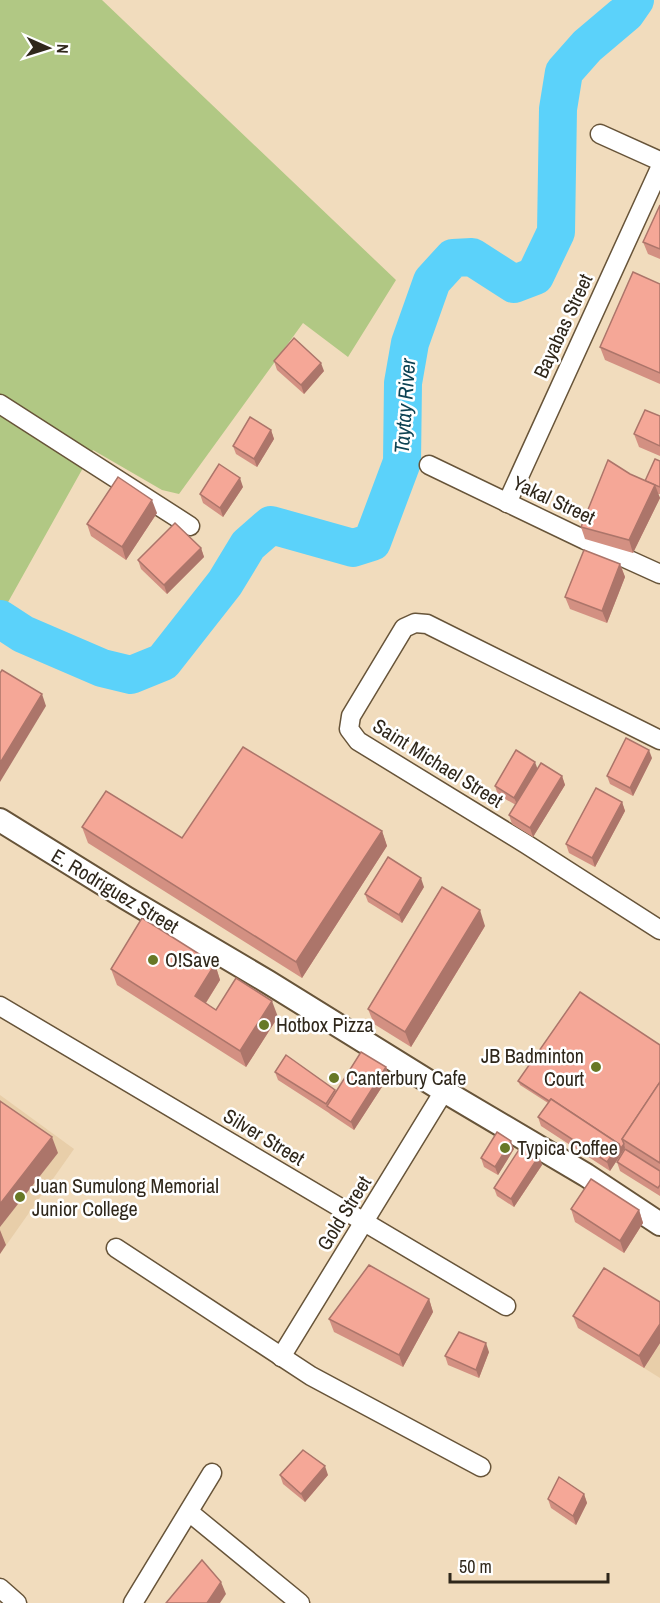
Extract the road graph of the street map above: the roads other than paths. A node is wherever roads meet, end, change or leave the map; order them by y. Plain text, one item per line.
1 (600, 134) dead end
2 (660, 161) edge
3 (660, 168) edge
4 (0, 404) edge
5 (429, 465) dead end
6 (507, 503) junction
7 (190, 526) dead end
8 (660, 574) edge
9 (660, 740) edge
10 (0, 820) edge
11 (660, 930) edge
12 (0, 1006) edge
13 (444, 1091) junction
14 (365, 1223) junction
15 (660, 1224) edge
16 (116, 1248) dead end
17 (506, 1306) dead end
18 (281, 1357) junction
19 (481, 1467) dead end
20 (212, 1473) dead end
21 (189, 1512) junction
22 (0, 1588) edge
23 (16, 1603) edge
24 (133, 1603) edge
25 (300, 1603) edge

1 - 2 street
3 - 6 street, Bayabas Street
4 - 7 street
5 - 6 street, Yakal Street
6 - 8 street, Yakal Street
9 - 11 street, Saint Michael Street
10 - 13 street, E. Rodriguez Street
12 - 14 street, Silver Street
13 - 14 street, Gold Street
13 - 15 street, E. Rodriguez Street
14 - 17 street, Silver Street
14 - 18 street, Gold Street
16 - 18 street
18 - 19 street
20 - 21 street
21 - 24 street
21 - 25 street
22 - 23 street

